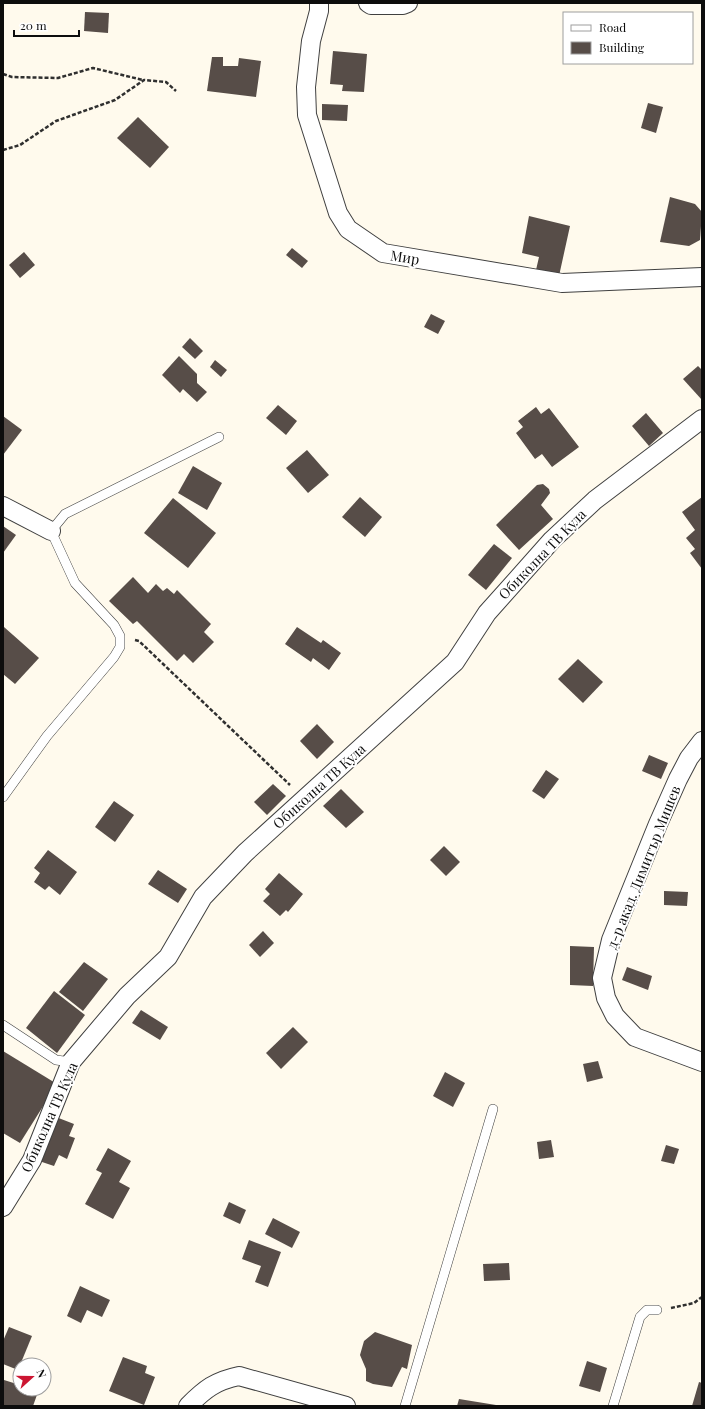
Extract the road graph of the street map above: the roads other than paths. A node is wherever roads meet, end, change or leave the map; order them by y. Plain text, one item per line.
1 (319, 3) edge
2 (368, 3) edge
3 (408, 3) edge
4 (702, 277) edge
5 (702, 419) edge
6 (219, 437) dead end
7 (3, 506) edge
8 (51, 531) junction
9 (702, 741) edge
10 (3, 797) edge
11 (3, 1025) edge
12 (71, 1062) junction
13 (702, 1062) edge
14 (494, 1108) dead end
15 (3, 1208) edge
16 (658, 1310) road end
17 (188, 1406) edge
18 (346, 1406) edge
19 (406, 1406) edge
20 (613, 1406) edge

1 - 4 street, Мир
2 - 3 street
5 - 12 street, Обиколна ТВ Кула
6 - 8 lane
7 - 8 street
8 - 10 lane
9 - 13 street, д-р акад. Димитър Мишев
11 - 12 lane
12 - 15 street, Обиколна ТВ Кула
14 - 19 lane
16 - 20 lane
17 - 18 street

